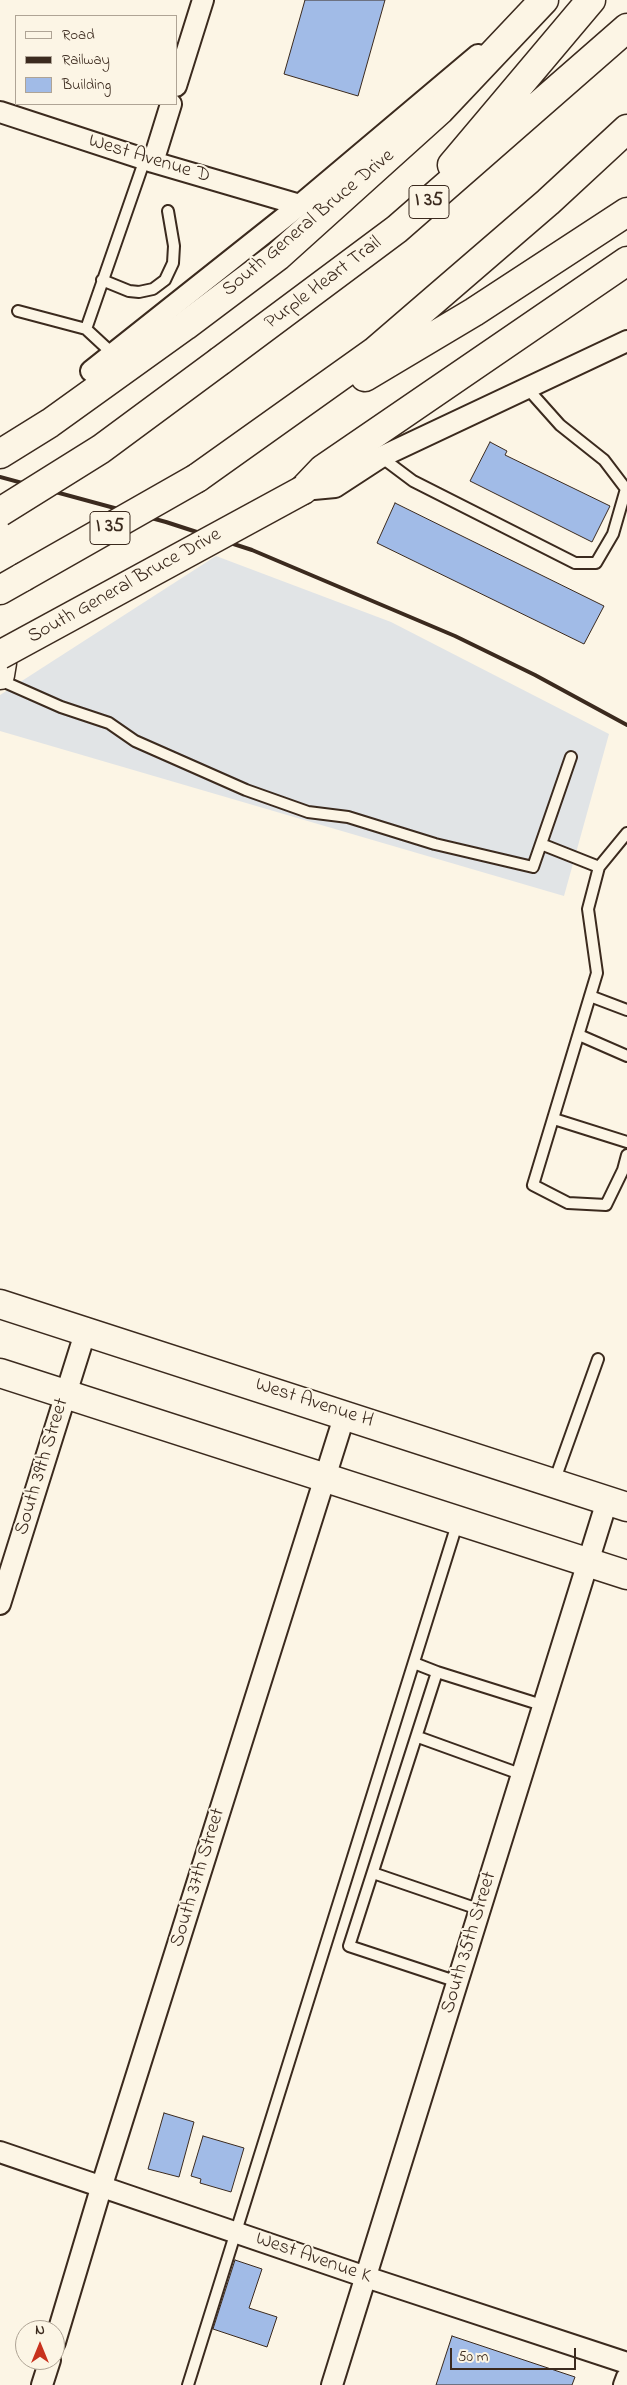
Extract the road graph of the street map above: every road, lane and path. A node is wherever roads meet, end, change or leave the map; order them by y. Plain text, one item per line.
1 (203, 0) edge
2 (543, 0) edge
3 (591, 0) edge
4 (627, 28) edge
5 (178, 80) edge
6 (171, 105) edge
7 (0, 112) edge
8 (627, 129) edge
9 (149, 161) junction
10 (300, 205) junction
11 (168, 210) dead end
12 (627, 212) edge
13 (397, 229) junction
14 (627, 261) edge
15 (102, 280) junction
16 (18, 311) dead end
17 (86, 328) junction
18 (627, 340) edge
19 (113, 354) junction
20 (91, 371) dead end
21 (527, 388) junction
22 (0, 454) edge
23 (381, 458) junction
24 (197, 478) junction
25 (303, 490) junction
26 (0, 512) edge
27 (0, 590) edge
28 (0, 655) edge
29 (0, 675) edge
30 (0, 680) edge
31 (571, 756) dead end
32 (627, 833) edge
33 (541, 844) junction
34 (599, 867) junction
35 (590, 996) junction
36 (627, 1010) edge
37 (579, 1035) junction
38 (627, 1056) edge
39 (554, 1119) junction
40 (627, 1142) edge
41 (627, 1155) edge
42 (0, 1304) edge
43 (86, 1330) junction
44 (598, 1359) dead end
45 (0, 1373) edge
46 (66, 1394) junction
47 (345, 1414) junction
48 (325, 1477) junction
49 (554, 1483) junction
50 (617, 1504) edge
51 (458, 1520) junction
52 (589, 1563) junction
53 (627, 1575) edge
54 (0, 1604) edge
55 (414, 1663) junction
56 (437, 1672) junction
57 (545, 1706) junction
58 (418, 1738) junction
59 (523, 1775) junction
60 (374, 1873) junction
61 (481, 1910) junction
62 (458, 1982) junction
63 (0, 2152) edge
64 (102, 2185) junction
65 (237, 2232) junction
66 (366, 2277) junction
67 (62, 2320) edge
68 (627, 2363) edge
69 (47, 2370) edge
70 (627, 2377) edge
71 (42, 2385) edge
72 (188, 2385) edge
73 (332, 2385) edge
74 (624, 2385) edge

1 - 5 street
2 - 10 street, South General Bruce Drive
2 - 22 main road, South General Bruce Drive
3 - 13 main road
4 - 13 main road, Purple Heart Trail / I 35
6 - 9 street
7 - 9 street, West Avenue D
8 - 24 main road, I 35
9 - 10 street, West Avenue D
9 - 15 lane
10 - 19 street, South General Bruce Drive
11 - 15 lane
12 - 24 main road
13 - 26 main road, Purple Heart Trail / I 35, bridge
14 - 25 main road, South General Bruce Drive
15 - 17 lane
16 - 17 lane
17 - 19 lane
18 - 21 street, South General Bruce Drive
19 - 20 street, South General Bruce Drive
21 - 23 street, South General Bruce Drive
21 - 23 lane
23 - 25 street, South General Bruce Drive
24 - 27 main road, I 35, bridge
25 - 28 main road, South General Bruce Drive, bridge
28 - 29 main road
30 - 33 lane
31 - 33 lane
32 - 34 lane
33 - 34 lane
34 - 35 lane
35 - 36 lane
35 - 37 lane
37 - 38 lane
37 - 39 lane
39 - 40 lane
39 - 41 lane
42 - 43 main road, West Avenue H
43 - 46 street, South 39th Street
43 - 47 main road, West Avenue H
44 - 49 lane
45 - 46 main road
46 - 48 main road
46 - 54 street, South 39th Street
47 - 48 street, South 37th Street
47 - 49 main road, West Avenue H
48 - 51 main road
48 - 64 street, South 37th Street
49 - 50 main road, West Avenue H
50 - 52 street, South 35th Street
51 - 52 main road
51 - 55 lane
52 - 53 main road
52 - 57 street, South 35th Street
55 - 56 lane
55 - 65 lane
56 - 57 lane
56 - 58 lane
57 - 59 street, South 35th Street
58 - 59 lane
58 - 60 lane
59 - 61 street, South 35th Street
60 - 61 lane
60 - 62 lane
61 - 62 street, South 35th Street
62 - 66 street, South 35th Street
63 - 64 street, West Avenue K
64 - 65 street, West Avenue K
64 - 67 street, South 37th Street
65 - 66 street, West Avenue K
65 - 72 lane
66 - 68 street, West Avenue K
66 - 73 street, South 35th Street
69 - 71 street
70 - 74 street

